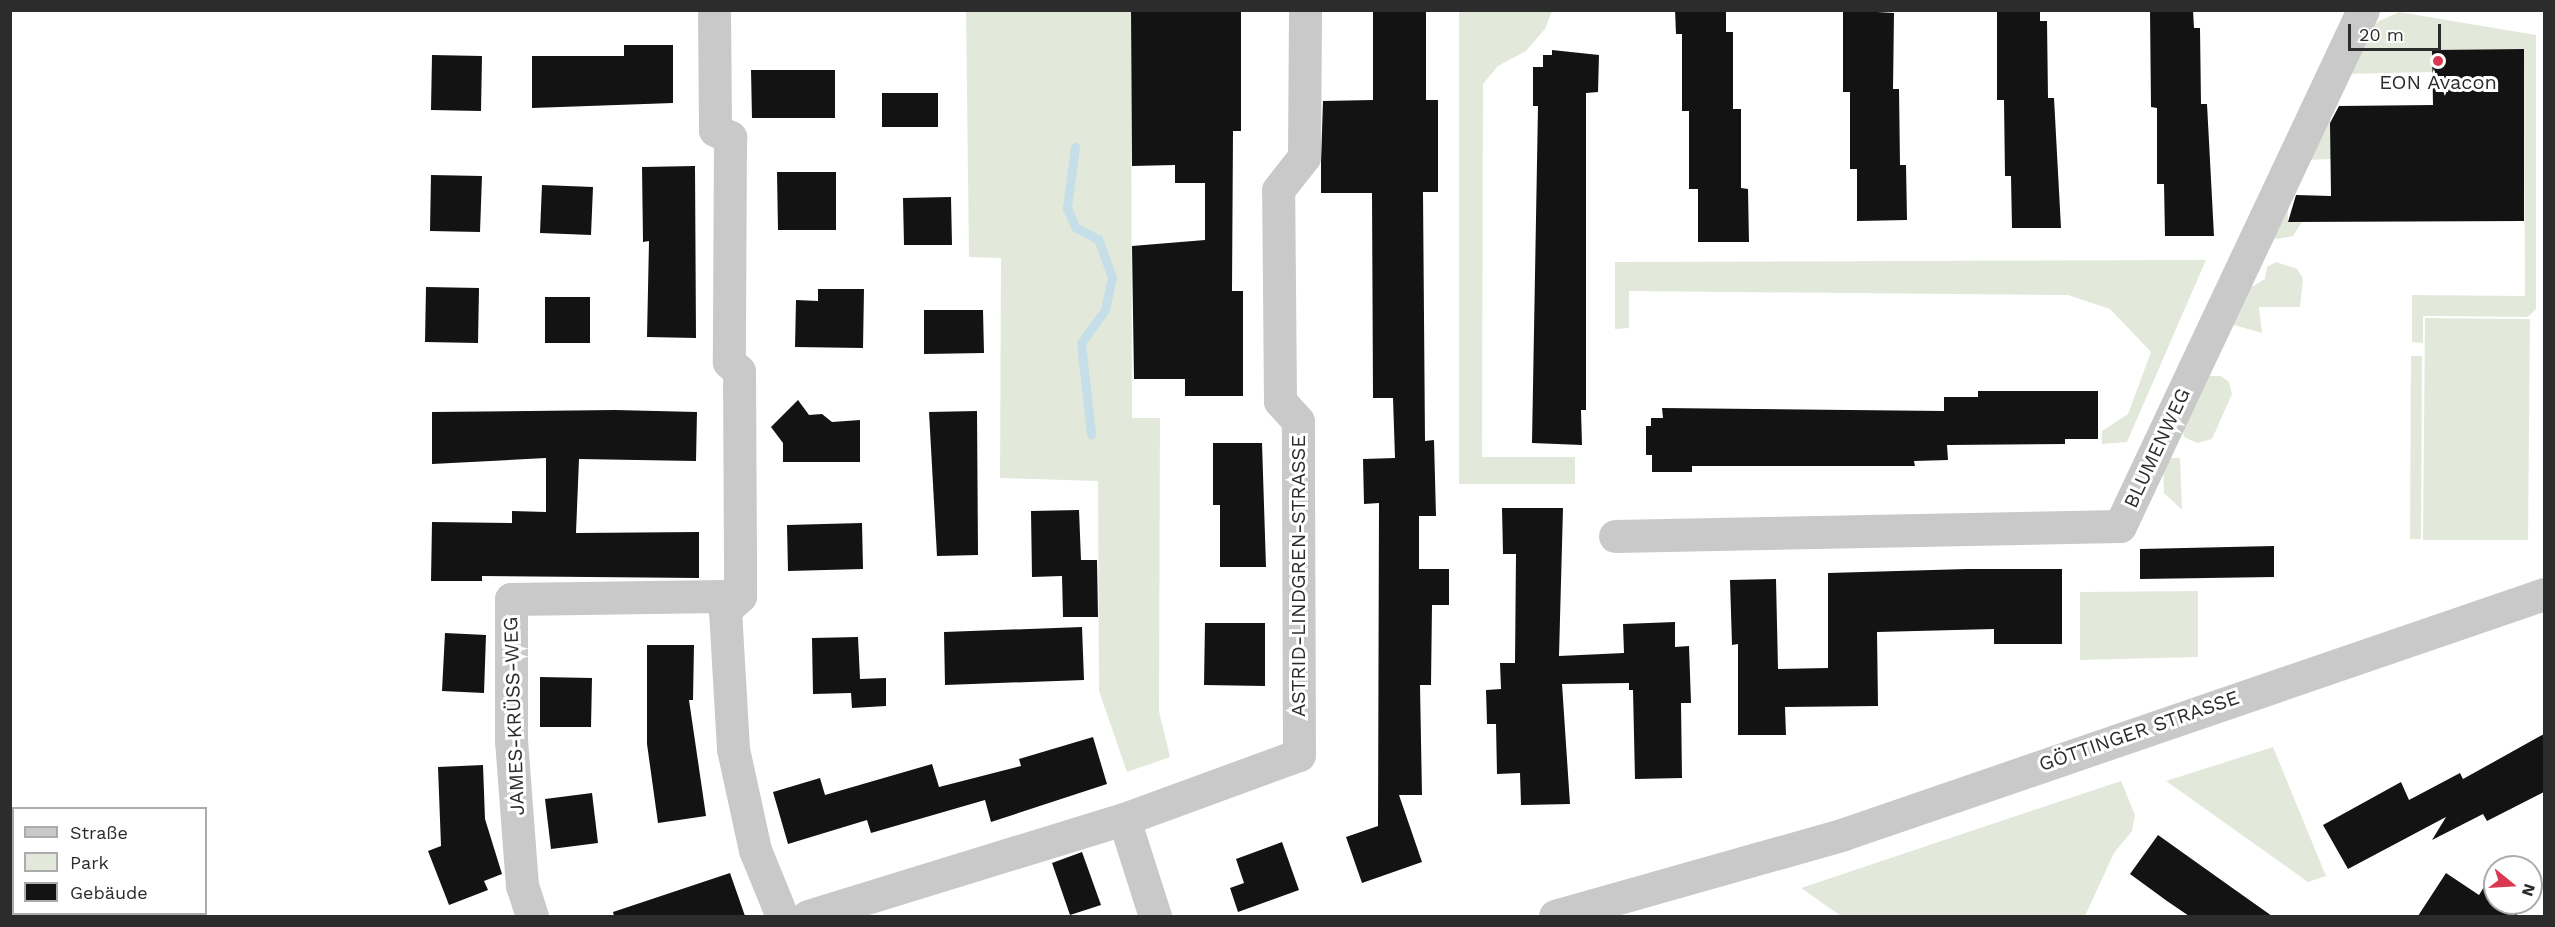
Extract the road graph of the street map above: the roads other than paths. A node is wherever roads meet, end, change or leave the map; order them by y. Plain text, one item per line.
1 (714, 10) edge
2 (1305, 10) edge
3 (2363, 10) edge
4 (1615, 537) dead end
5 (2544, 594) edge
6 (740, 596) junction
7 (1124, 819) junction
8 (1733, 868) junction
9 (532, 916) edge
10 (782, 916) edge
11 (808, 916) edge
12 (1155, 916) edge
13 (1555, 916) edge
14 (1607, 916) edge

1 - 6 street
2 - 7 street, ASTRID-LINDGREN-STRASSE
3 - 4 street, BLUMENWEG
5 - 8 street, GÖTTINGER STRASSE
6 - 9 street, JAMES-KRÜSS-WEG
6 - 10 street
7 - 11 street, ASTRID-LINDGREN-STRASSE
7 - 12 street
8 - 13 street, GÖTTINGER STRASSE
8 - 14 street, GÖTTINGER STRASSE

